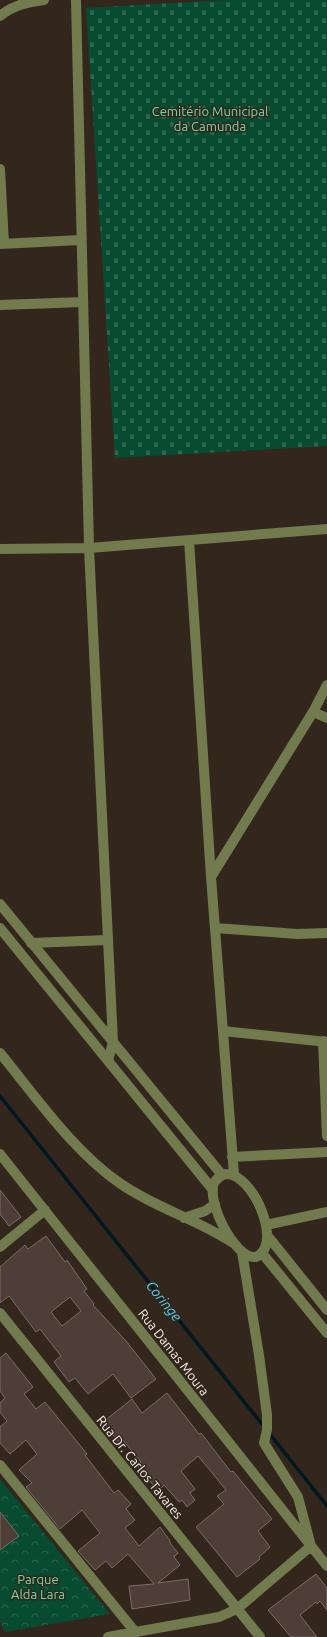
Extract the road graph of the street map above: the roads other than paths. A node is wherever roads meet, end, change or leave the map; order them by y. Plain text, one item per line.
1 (44, 0) edge
2 (76, 0) edge
3 (0, 16) edge
4 (0, 169) edge
5 (81, 240) junction
6 (2, 244) edge
7 (83, 302) junction
8 (0, 305) edge
9 (327, 529) edge
10 (189, 540) junction
11 (89, 548) junction
12 (0, 549) edge
13 (327, 685) edge
14 (313, 712) junction
15 (327, 718) edge
16 (212, 877) junction
17 (0, 904) edge
18 (0, 928) edge
19 (216, 928) junction
20 (327, 933) edge
21 (108, 940) junction
22 (31, 943) junction
23 (223, 1031) junction
24 (113, 1042) junction
25 (325, 1042) edge
26 (0, 1053) edge
27 (108, 1061) junction
28 (327, 1136) edge
29 (327, 1152) edge
30 (0, 1154) edge
31 (232, 1157) junction
32 (234, 1174) junction
33 (222, 1175) junction
34 (213, 1190) junction
35 (215, 1204) junction
36 (45, 1210) junction
37 (327, 1212) edge
38 (184, 1218) junction
39 (266, 1230) junction
40 (0, 1247) edge
41 (239, 1249) junction
42 (262, 1253) junction
43 (327, 1310) edge
44 (0, 1314) edge
45 (327, 1333) edge
46 (0, 1465) edge
47 (311, 1546) junction
48 (327, 1566) edge
49 (237, 1609) junction
50 (136, 1633) junction
51 (109, 1637) edge
52 (260, 1637) edge

1 - 3 street
2 - 5 street
4 - 6 street
5 - 6 street
5 - 7 street
7 - 8 street
7 - 11 street
9 - 10 street
10 - 11 street
10 - 16 street
11 - 12 street
11 - 21 street
13 - 14 street
14 - 15 street
14 - 16 street
16 - 19 street
17 - 22 street
18 - 27 street
19 - 20 street
19 - 23 street
21 - 22 street
21 - 24 street
22 - 24 street
23 - 25 street
23 - 31 street
24 - 27 street
24 - 33 street
25 - 28 street
26 - 38 street
27 - 34 street
29 - 31 street
30 - 36 street, Rua Damas Moura
31 - 32 street
32 - 33 street
32 - 39 street
33 - 34 street
34 - 35 street
35 - 38 street
35 - 41 street
36 - 40 street
36 - 47 street, Rua Damas Moura
37 - 39 street
38 - 41 street
39 - 42 street
39 - 43 street
41 - 42 street
41 - 47 street
42 - 45 street
44 - 49 street, Rua Dr. Carlos Tavares
46 - 50 street
47 - 48 street, Rua Damas Moura
47 - 49 street
49 - 50 street
49 - 52 street, Rua Dr. Carlos Tavares
50 - 51 street

